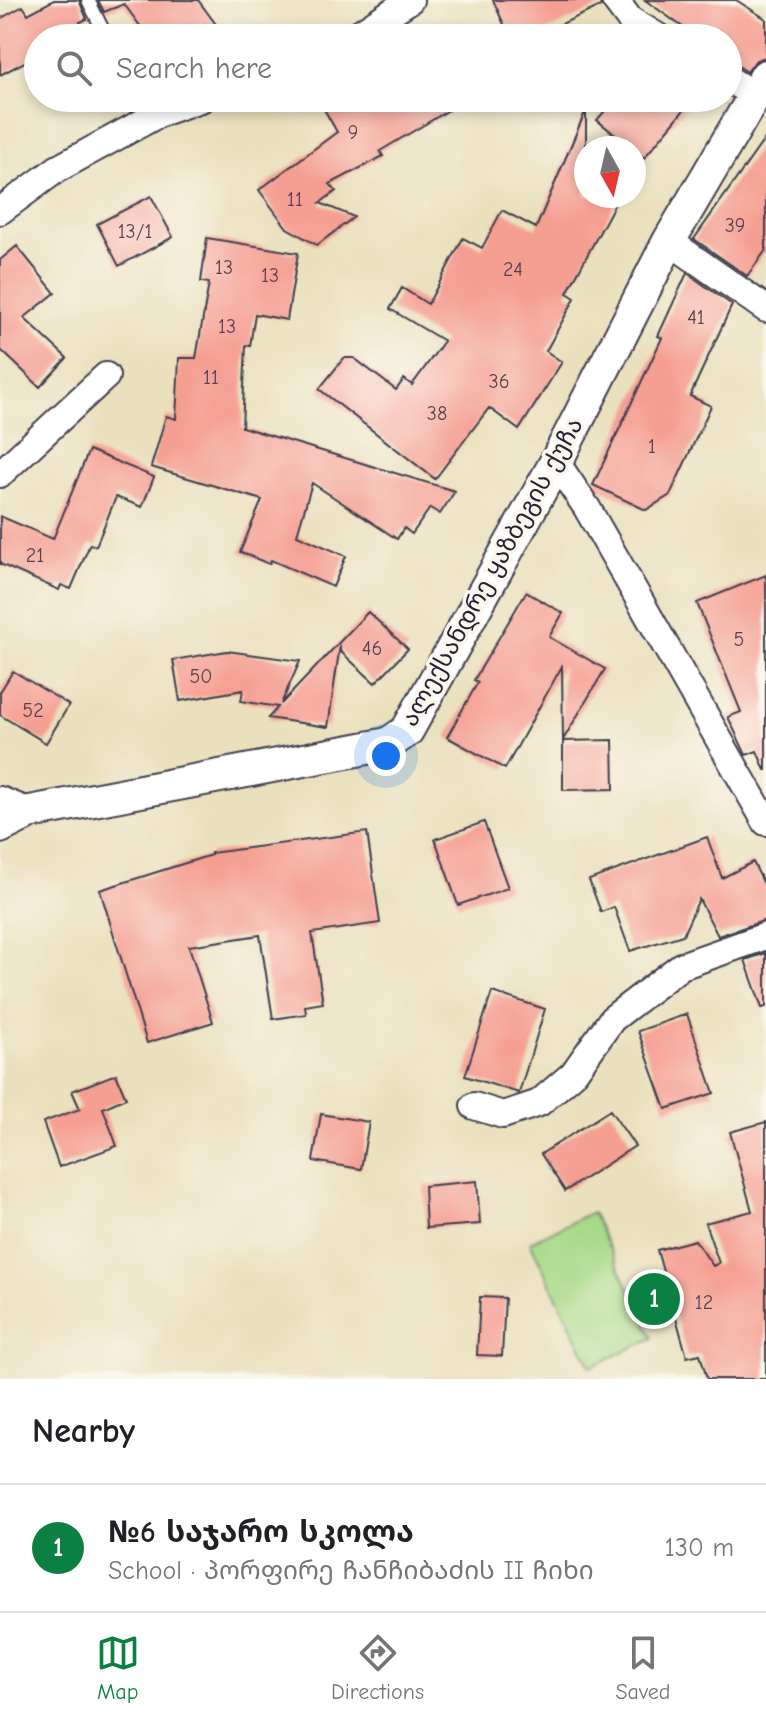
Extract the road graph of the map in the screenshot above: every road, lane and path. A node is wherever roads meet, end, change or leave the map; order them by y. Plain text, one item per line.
1 (88, 0) edge
2 (410, 0) edge
3 (615, 0) edge
4 (100, 24) edge
5 (373, 24) edge
6 (637, 24) edge
7 (152, 112) edge
8 (734, 112) edge
9 (0, 211) edge
10 (669, 241) junction
11 (766, 309) edge
12 (106, 376) dead end
13 (556, 462) junction
14 (0, 474) edge
15 (0, 800) edge
16 (30, 812) junction
17 (766, 822) edge
18 (0, 827) edge
19 (766, 936) edge
20 (474, 1106) dead end

1 - 4 lane
2 - 5 street
3 - 6 street
7 - 9 street
8 - 10 street, ალექსანდრე ყაზბეგის ქუჩა
10 - 11 street
10 - 13 street, ალექსანდრე ყაზბეგის ქუჩა
12 - 14 street
13 - 16 street, ალექსანდრე ყაზბეგის ქუჩა
13 - 17 street
15 - 16 street
16 - 18 street, ალექსანდრე ყაზბეგის ქუჩა
19 - 20 street

